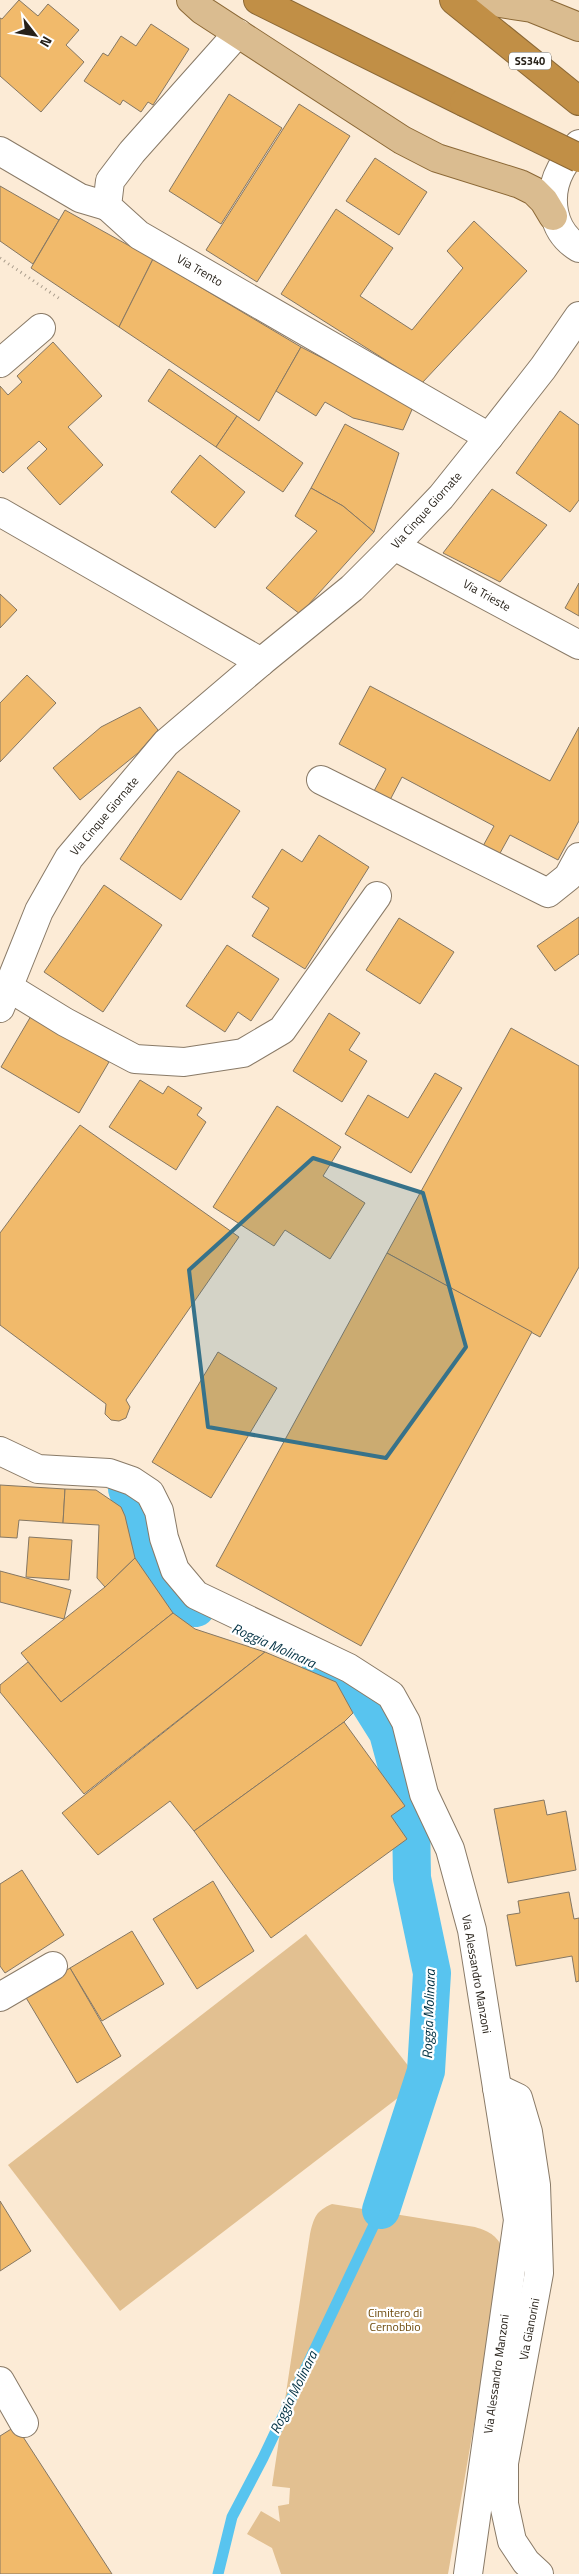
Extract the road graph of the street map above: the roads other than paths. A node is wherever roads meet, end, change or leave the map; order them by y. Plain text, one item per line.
1 (191, 0) edge
2 (258, 0) edge
3 (454, 0) edge
4 (476, 7) edge
5 (579, 28) edge
6 (238, 33) junction
7 (579, 101) edge
8 (579, 144) edge
9 (0, 151) edge
10 (579, 158) edge
11 (107, 206) junction
12 (553, 216) junction
13 (578, 249) edge
14 (576, 317) edge
15 (41, 328) road end
16 (0, 363) edge
17 (489, 437) junction
18 (0, 512) edge
19 (394, 546) junction
20 (579, 645) edge
21 (261, 662) junction
22 (321, 780) dead end
23 (579, 857) edge
24 (377, 896) dead end
25 (4, 998) edge
26 (0, 1451) edge
27 (53, 1966) dead end
28 (0, 1997) edge
29 (497, 2088) junction
30 (0, 2381) edge
31 (24, 2423) dead end
32 (468, 2574) edge
33 (539, 2574) edge

1 - 6 main road
2 - 10 highway, bridge
3 - 4 highway, SS340
4 - 5 main road
4 - 7 highway, SS340
6 - 11 street
6 - 12 main road
8 - 12 street
9 - 11 street
11 - 17 street, Via Trento
12 - 13 street
14 - 17 street, Via Cinque Giornate
15 - 16 street
17 - 19 street, Via Cinque Giornate
18 - 21 street
19 - 20 street, Via Trieste
19 - 21 street, Via Cinque Giornate
21 - 25 street, Via Cinque Giornate
22 - 23 street
24 - 25 street
26 - 29 street, Via Alessandro Manzoni
27 - 28 street
29 - 32 street, Via Alessandro Manzoni
29 - 33 street, Via Gianorini
30 - 31 street

